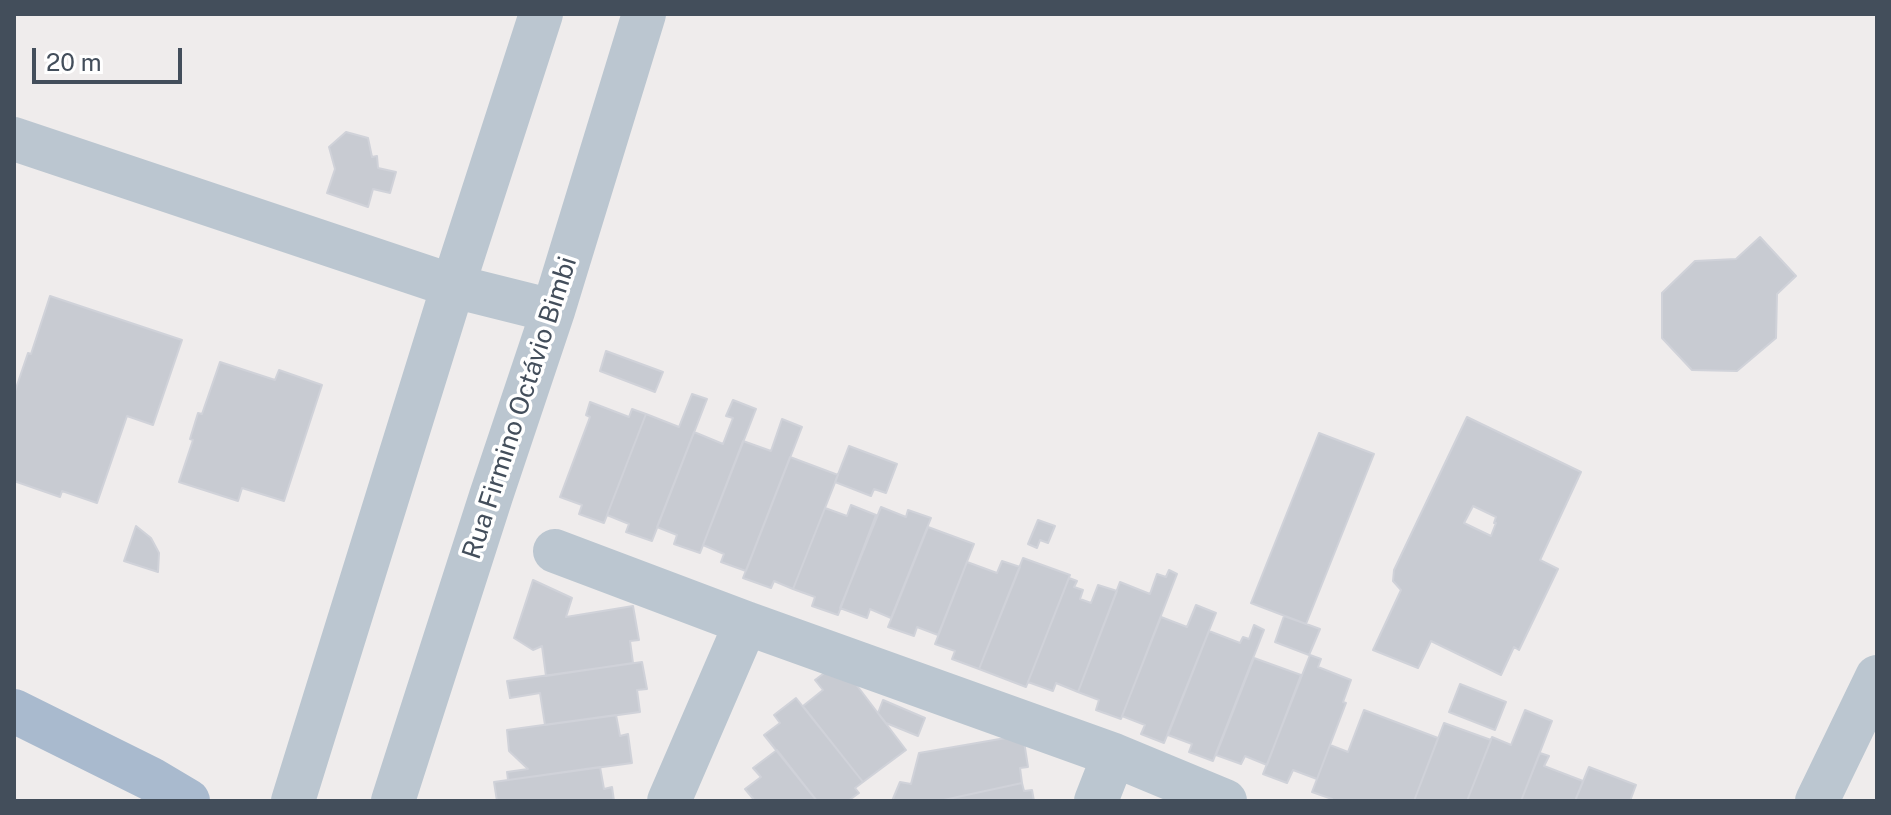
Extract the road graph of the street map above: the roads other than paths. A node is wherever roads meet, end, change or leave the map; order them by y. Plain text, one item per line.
1 (541, 14) edge
2 (644, 14) edge
3 (14, 139) edge
4 (453, 286) junction
5 (553, 311) junction
6 (555, 551) dead end
7 (746, 623) junction
8 (1877, 677) edge
9 (14, 711) edge
10 (1114, 755) junction
11 (188, 801) edge
12 (293, 801) edge
13 (393, 801) edge
14 (669, 801) edge
15 (1096, 801) edge
16 (1225, 801) edge
17 (1817, 801) edge

1 - 4 street
2 - 5 street, Rua Firmino Octávio Bimbi
3 - 4 street
4 - 5 street
4 - 12 street
5 - 13 street, Rua Firmino Octávio Bimbi
6 - 7 street
7 - 10 street
7 - 14 street
8 - 17 street
9 - 11 main road
10 - 15 street
10 - 16 street

